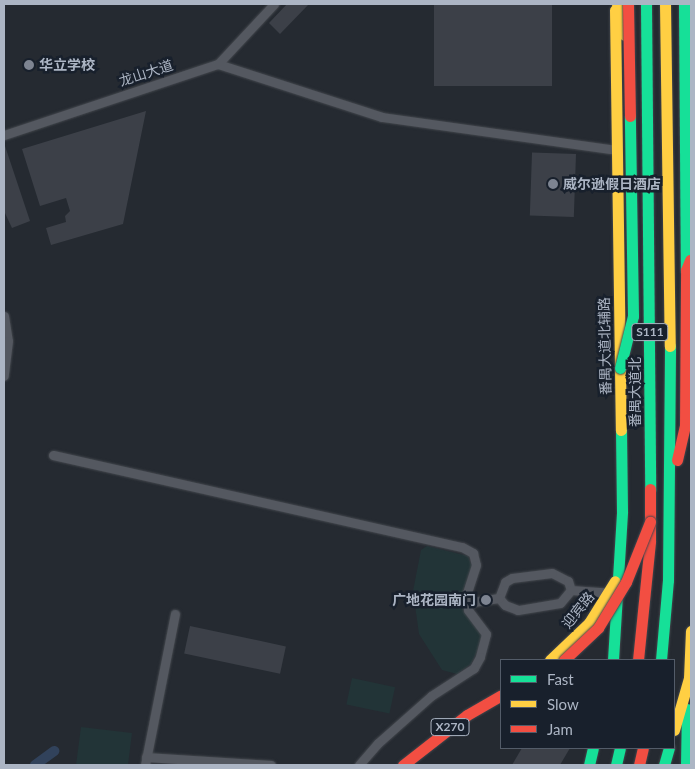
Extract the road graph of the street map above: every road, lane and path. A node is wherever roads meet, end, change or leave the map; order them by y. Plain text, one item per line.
1 (274, 4) edge
2 (610, 4) edge
3 (616, 4) edge
4 (628, 4) edge
5 (646, 4) edge
6 (665, 4) edge
7 (684, 4) edge
8 (614, 31) junction
9 (218, 64) junction
10 (631, 70) junction
11 (4, 135) edge
12 (618, 150) junction
13 (691, 255) edge
14 (686, 270) junction
15 (4, 316) edge
16 (620, 368) junction
17 (4, 376) edge
18 (53, 455) dead end
19 (670, 490) junction
20 (650, 522) junction
21 (619, 570) junction
22 (571, 590) junction
23 (610, 593) junction
24 (499, 598) junction
25 (467, 603) junction
26 (175, 614) dead end
27 (691, 632) edge
28 (551, 659) edge
29 (565, 659) edge
30 (613, 659) edge
31 (638, 659) edge
32 (660, 659) edge
33 (690, 678) junction
34 (500, 696) edge
35 (500, 706) edge
36 (675, 727) edge
37 (593, 749) edge
38 (620, 749) edge
39 (669, 749) edge
40 (145, 761) edge
41 (271, 765) edge
42 (359, 765) edge
43 (403, 765) edge
44 (410, 765) edge
45 (589, 765) edge
46 (616, 765) edge
47 (664, 765) edge
48 (686, 765) edge

1 - 9 street, 龙山大道
2 - 8 main road
3 - 8 main road
3 - 10 main road, bridge
4 - 10 main road, bridge
5 - 20 main road, 番禺大道北 / S111
6 - 19 main road, S111
7 - 14 main road
8 - 12 main road, 番禺大道北辅路
9 - 11 street, 龙山大道
9 - 12 street
10 - 16 main road, bridge
12 - 16 main road, 番禺大道北辅路
13 - 14 main road
14 - 19 main road
15 - 17 street
16 - 21 main road, 番禺大道北辅路
18 - 25 street
19 - 32 main road, S111
20 - 29 main road, bridge
20 - 31 main road, 番禺大道北 / S111, bridge
21 - 23 main road, 迎宾路
21 - 30 main road, 番禺大道北辅路
22 - 23 street
22 - 24 street
22 - 24 street
23 - 28 main road, 迎宾路
24 - 25 street
25 - 42 street
26 - 40 street
27 - 33 main road
33 - 36 main road
33 - 48 main road
34 - 43 main road, X270
35 - 44 main road
37 - 45 main road
38 - 46 main road
39 - 47 main road
40 - 41 street

